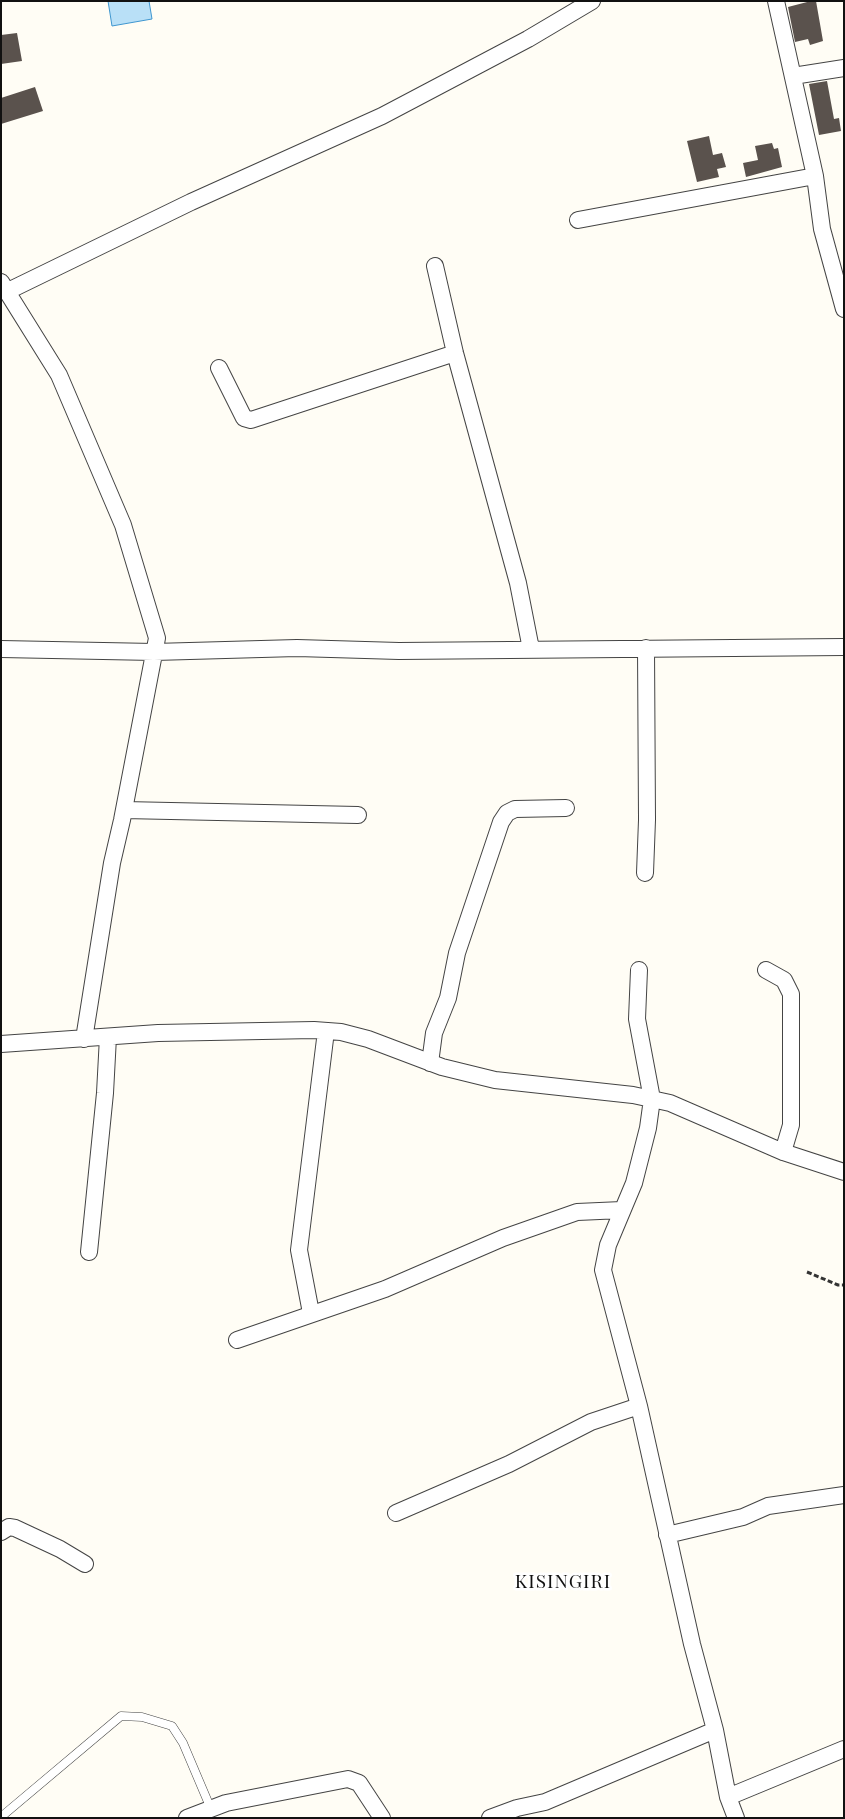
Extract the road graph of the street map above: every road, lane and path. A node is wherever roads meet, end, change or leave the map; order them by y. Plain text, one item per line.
1 (592, 1) edge
2 (776, 1) edge
3 (844, 68) edge
4 (793, 76) junction
5 (815, 176) junction
6 (578, 220) dead end
7 (435, 266) dead end
8 (4, 286) edge
9 (844, 309) edge
10 (455, 353) junction
11 (219, 368) dead end
12 (844, 647) edge
13 (646, 648) junction
14 (1, 649) edge
15 (531, 649) junction
16 (154, 652) junction
17 (566, 808) dead end
18 (124, 810) junction
19 (358, 815) dead end
20 (645, 873) dead end
21 (639, 970) dead end
22 (766, 970) dead end
23 (326, 1031) junction
24 (108, 1037) junction
25 (84, 1039) junction
26 (1, 1044) edge
27 (430, 1063) junction
28 (652, 1099) junction
29 (783, 1152) junction
30 (844, 1172) edge
31 (622, 1210) junction
32 (89, 1252) dead end
33 (807, 1272) dead end
34 (844, 1285) edge
35 (311, 1313) junction
36 (237, 1340) dead end
37 (639, 1406) junction
38 (844, 1496) edge
39 (396, 1512) dead end
40 (1, 1532) edge
41 (667, 1535) junction
42 (85, 1564) dead end
43 (715, 1730) junction
44 (844, 1749) edge
45 (728, 1797) junction
46 (211, 1808) junction
47 (1, 1817) edge
48 (187, 1818) edge
49 (382, 1818) edge
50 (490, 1818) edge
51 (736, 1818) edge

1 - 8 street
2 - 4 street
3 - 4 street
4 - 5 street
5 - 6 street
5 - 9 street
7 - 10 street
8 - 16 street
10 - 11 street
10 - 15 street
12 - 13 street
13 - 15 street
13 - 20 street
14 - 16 street
15 - 16 street
16 - 18 street
17 - 27 street
18 - 19 street
18 - 25 street
21 - 28 street
22 - 29 street
23 - 24 street
23 - 27 street
23 - 35 street
24 - 25 street
24 - 32 street
25 - 26 street
27 - 28 street
28 - 29 street
28 - 31 street
29 - 30 street
31 - 35 street
31 - 37 street
33 - 34 path
35 - 36 street
37 - 39 street
37 - 41 street
38 - 41 street
40 - 42 street
41 - 43 street
43 - 45 street
43 - 50 street
44 - 45 street
45 - 51 street
46 - 47 lane
46 - 48 street
46 - 49 street

